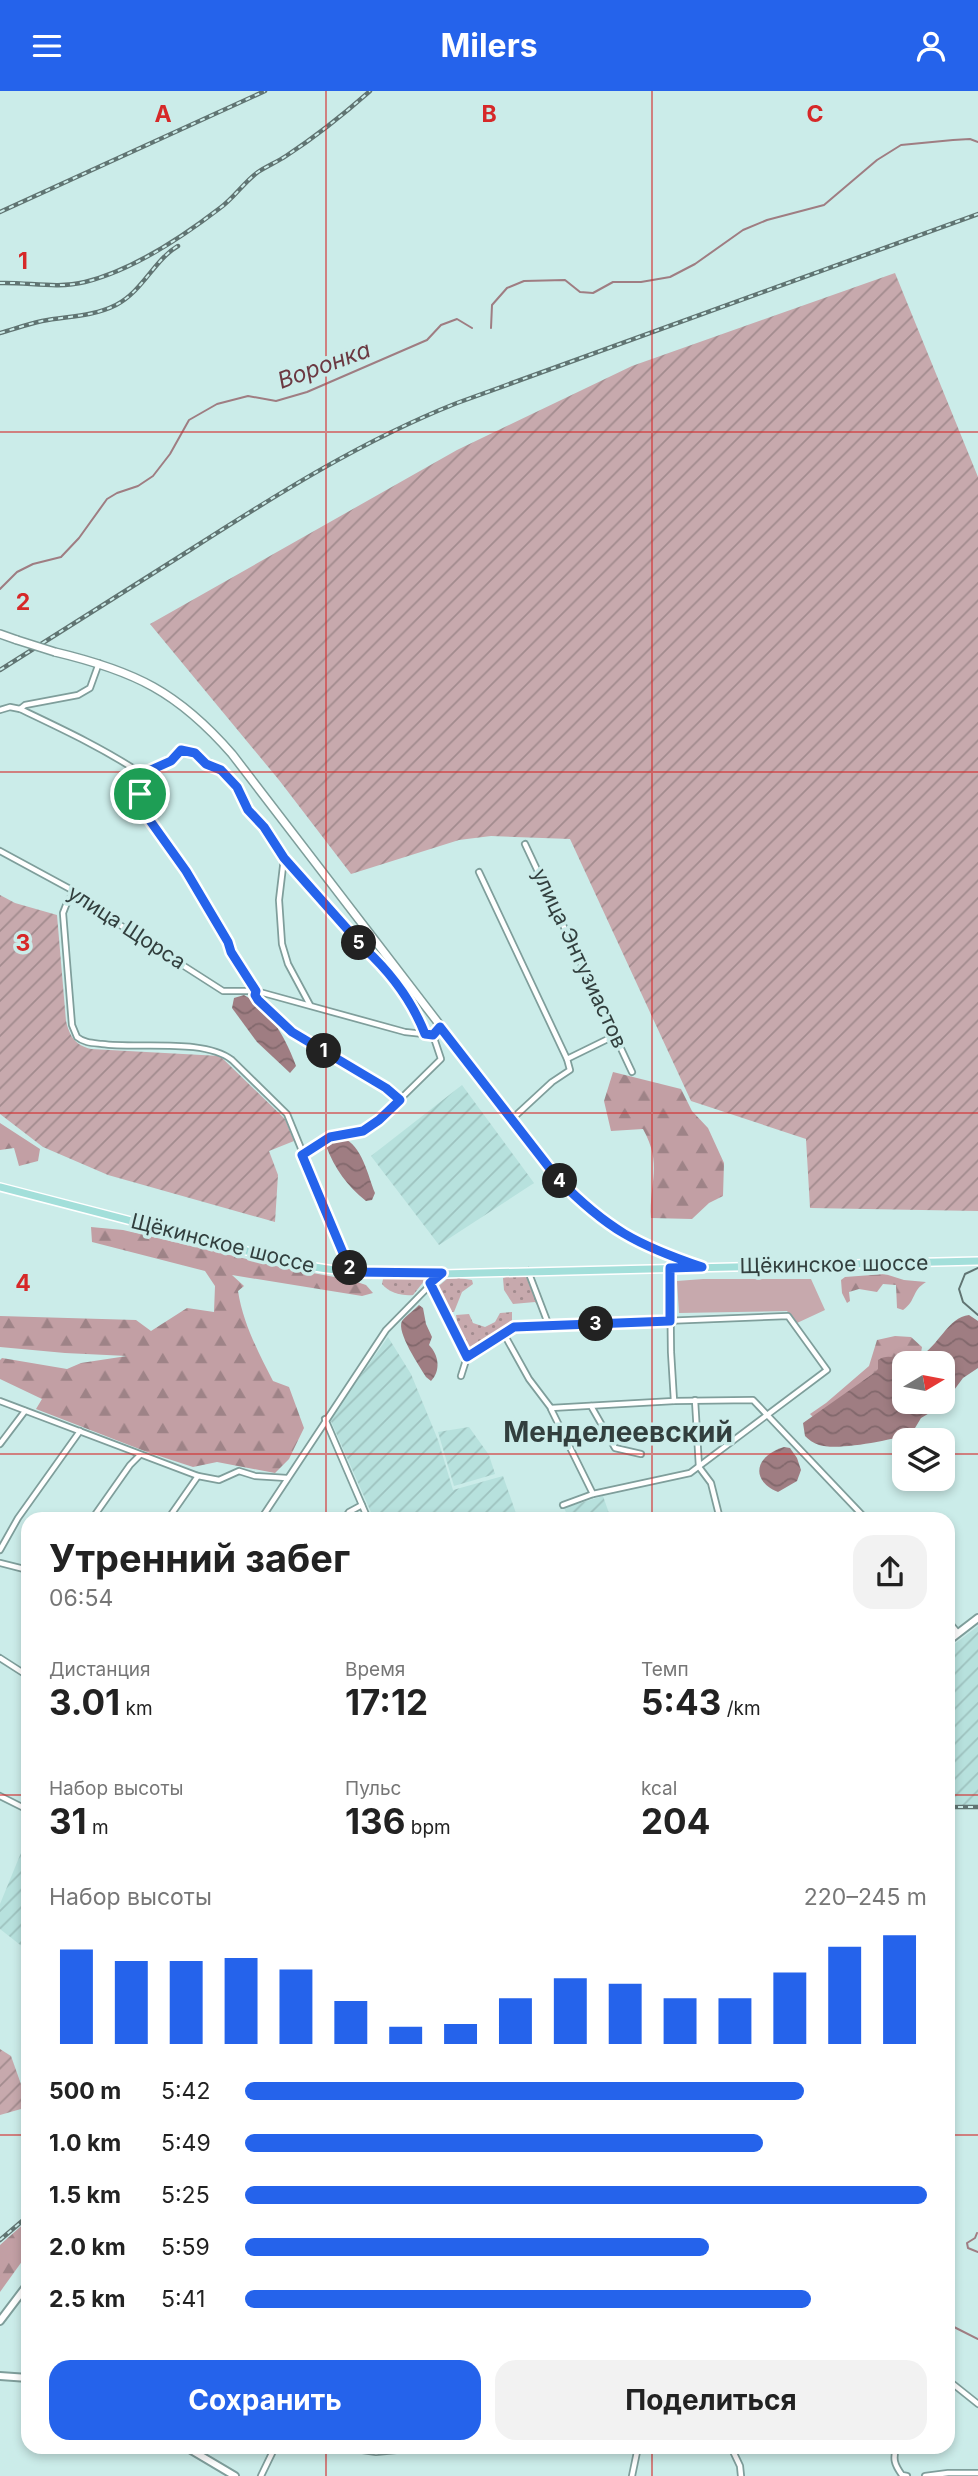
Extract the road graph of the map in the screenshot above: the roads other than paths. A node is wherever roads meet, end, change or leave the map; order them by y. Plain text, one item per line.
1 (0, 634) edge
2 (99, 663) junction
3 (20, 709) junction
4 (0, 710) edge
5 (142, 774) junction
6 (525, 844) dead end
7 (0, 851) edge
8 (284, 858) junction
9 (479, 872) dead end
10 (75, 894) junction
11 (256, 991) junction
12 (310, 1005) junction
13 (440, 1027) junction
14 (425, 1034) junction
15 (433, 1035) junction
16 (616, 1035) junction
17 (567, 1059) junction
18 (632, 1072) dead end
19 (400, 1100) junction
20 (512, 1119) junction
21 (302, 1155) junction
22 (0, 1187) edge
23 (978, 1261) edge
24 (702, 1267) junction
25 (670, 1268) junction
26 (528, 1271) junction
27 (351, 1272) junction
28 (442, 1273) junction
29 (430, 1283) junction
30 (670, 1321) junction
31 (549, 1326) junction
32 (504, 1334) junction
33 (467, 1357) junction
34 (461, 1376) dead end
35 (695, 1400) junction
36 (0, 1401) edge
37 (674, 1401) junction
38 (591, 1406) junction
39 (551, 1408) junction
40 (25, 1411) junction
41 (768, 1416) junction
42 (325, 1419) junction
43 (79, 1431) junction
44 (0, 1444) edge
45 (641, 1454) dead end
46 (140, 1455) junction
47 (699, 1467) junction
48 (198, 1476) junction
49 (287, 1478) junction
50 (593, 1494) junction
51 (363, 1505) junction
52 (564, 1505) dead end
53 (22, 1512) edge
54 (97, 1512) edge
55 (173, 1512) edge
56 (265, 1512) edge
57 (349, 1512) edge
58 (366, 1512) edge
59 (718, 1512) edge
60 (859, 1512) edge
61 (21, 1514) edge
62 (0, 1550) edge
63 (0, 1563) edge
64 (21, 1568) edge
65 (978, 1618) edge
66 (955, 1629) edge
67 (958, 1633) junction
68 (955, 1635) edge
69 (0, 1658) edge
70 (21, 1672) edge
71 (0, 1796) edge
72 (21, 1806) edge
73 (21, 2293) edge
74 (0, 2321) edge
75 (0, 2376) edge
76 (21, 2378) edge
77 (955, 2386) edge
78 (978, 2404) edge
79 (198, 2454) edge
80 (272, 2454) edge
81 (637, 2454) edge
82 (734, 2454) edge
83 (894, 2454) edge
84 (978, 2473) edge
85 (235, 2476) edge
86 (261, 2476) edge
87 (632, 2476) edge
88 (741, 2476) edge
89 (907, 2476) edge
90 (925, 2476) edge

1 - 2 main road, bridge
2 - 3 street
2 - 13 main road
3 - 4 street
3 - 5 street
5 - 8 street
5 - 11 street
6 - 16 street, улица Энтузиастов
7 - 10 street, улица Щорса
8 - 12 street
8 - 14 street
9 - 17 street
10 - 11 street, улица Щорса
10 - 21 street
11 - 12 street, улица Щорса
11 - 19 street
12 - 14 street, улица Щорса
13 - 15 street
13 - 20 main road
14 - 15 street, улица Щорса
15 - 19 street
16 - 17 street
16 - 18 street, улица Энтузиастов
17 - 20 street
19 - 21 street
20 - 24 main road
21 - 27 street
22 - 27 main road, Щёкинское шоссе
23 - 24 main road, Щёкинское шоссе
24 - 25 main road, Щёкинское шоссе
25 - 26 main road, Щёкинское шоссе
25 - 30 street
26 - 28 main road, Щёкинское шоссе
26 - 31 street
27 - 28 main road, Щёкинское шоссе
28 - 29 street
29 - 33 street
29 - 42 street
30 - 31 street
30 - 37 street
30 - 41 street
31 - 32 street
32 - 33 street
32 - 39 street
33 - 34 street
35 - 37 street
35 - 41 street
35 - 47 street
36 - 40 street
37 - 38 street
38 - 39 street
38 - 45 street
39 - 50 street
40 - 43 street
40 - 44 street
41 - 47 street
41 - 60 street
42 - 49 street
42 - 51 street
43 - 46 street
43 - 53 street
46 - 48 street
46 - 54 street
47 - 50 street
47 - 59 street
48 - 49 street
48 - 55 street
49 - 56 street
50 - 52 street
51 - 57 street
51 - 58 street
61 - 62 street
63 - 64 street
65 - 67 street
66 - 67 street
67 - 68 street
69 - 70 street
71 - 72 street
73 - 74 street
75 - 76 street
77 - 78 street
79 - 85 street
80 - 86 street
81 - 87 street
82 - 88 street
83 - 89 street
84 - 90 street

